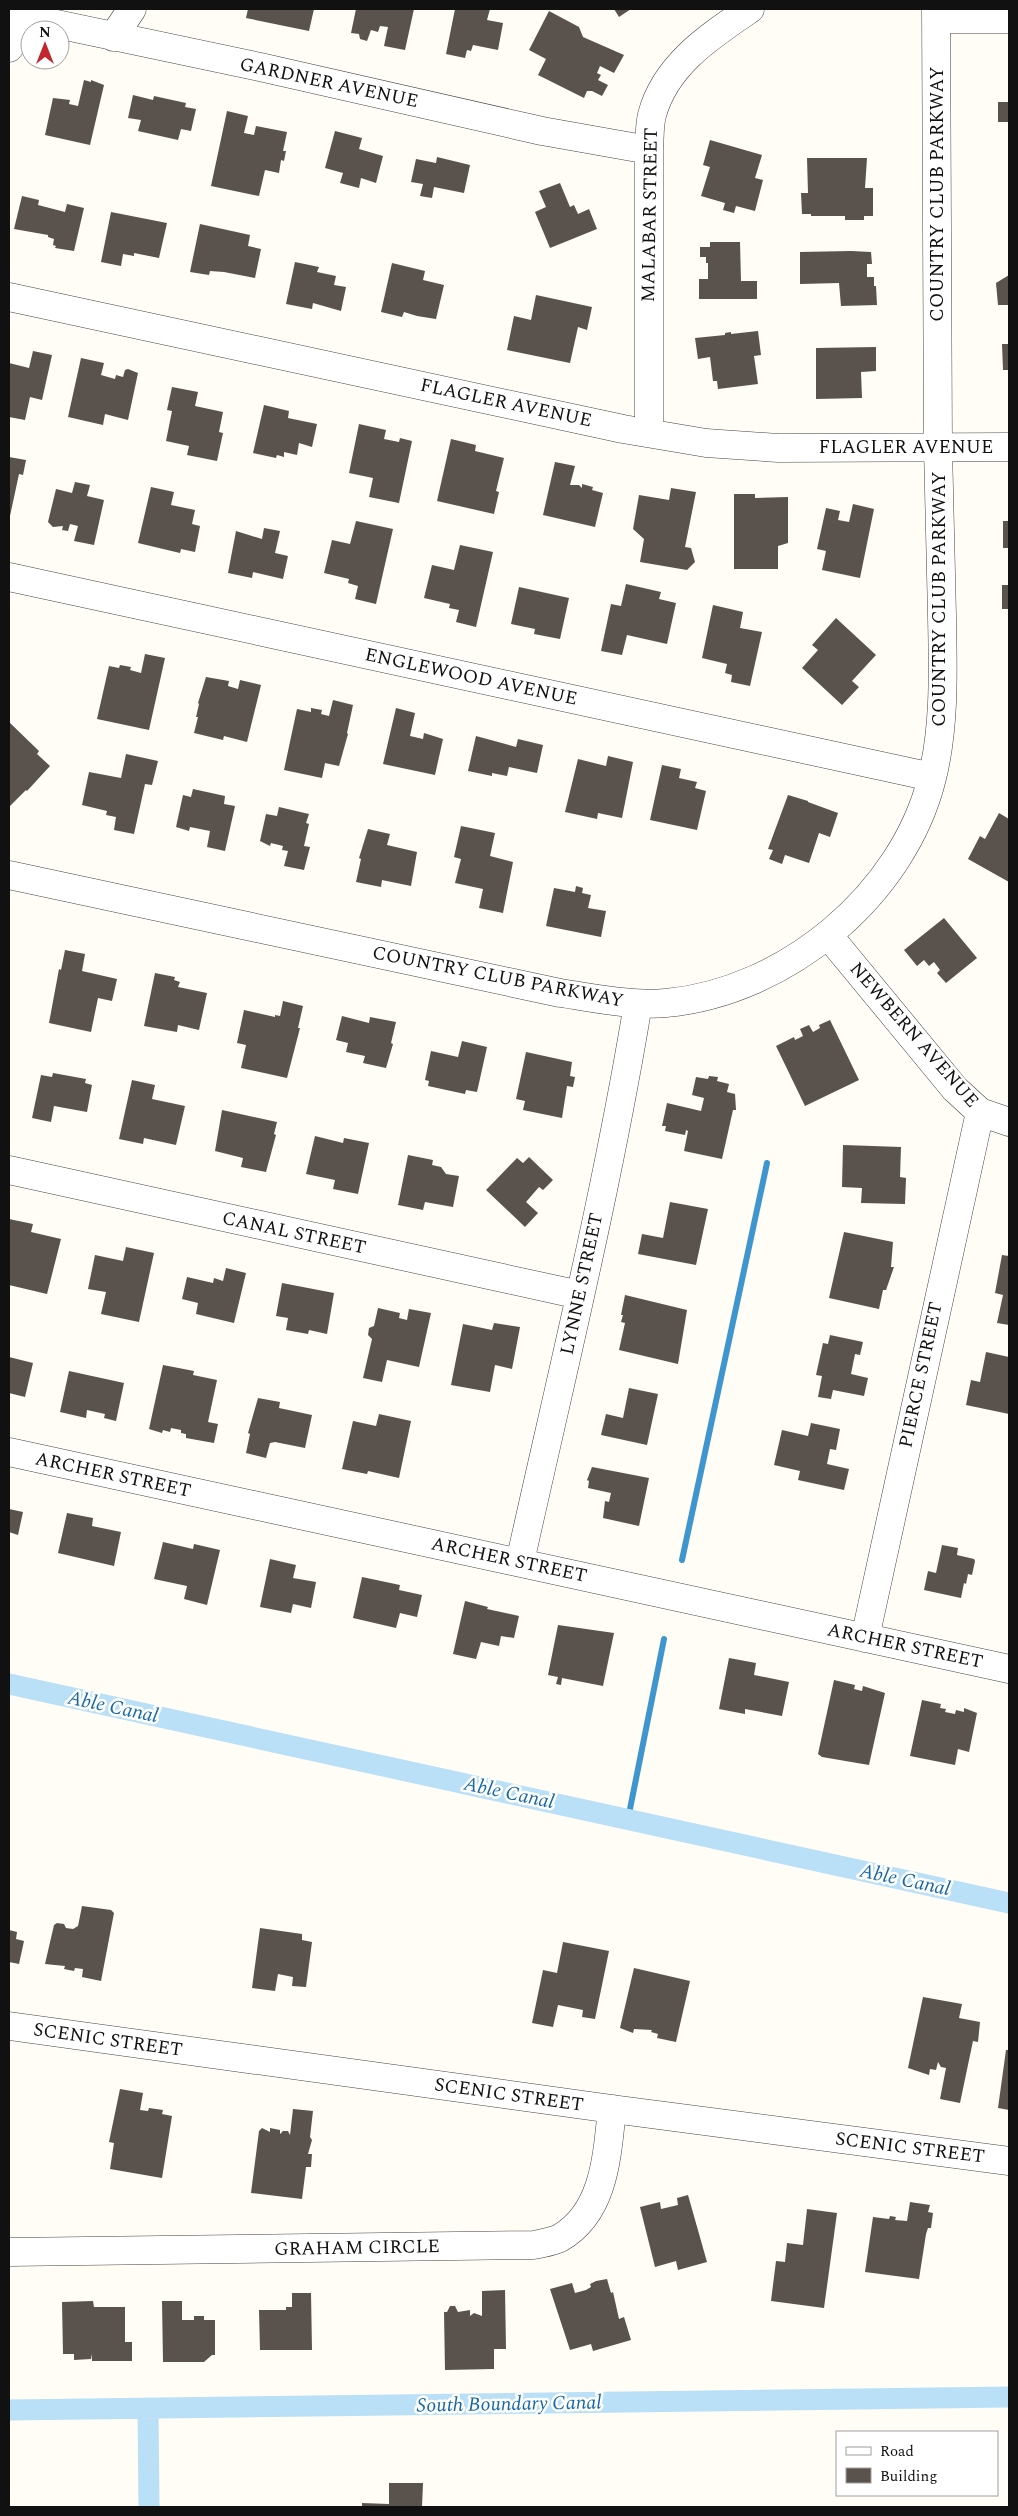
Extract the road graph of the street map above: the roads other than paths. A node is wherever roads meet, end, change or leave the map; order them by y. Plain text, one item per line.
1 (132, 9) edge
2 (750, 9) edge
3 (936, 14) edge
4 (12, 15) edge
5 (1009, 19) edge
6 (113, 37) junction
7 (9, 48) edge
8 (649, 150) junction
9 (9, 297) edge
10 (649, 433) junction
11 (938, 447) junction
12 (1009, 447) edge
13 (9, 577) edge
14 (932, 777) junction
15 (9, 875) edge
16 (828, 935) junction
17 (638, 1004) junction
18 (980, 1112) junction
19 (1009, 1122) edge
20 (9, 1170) edge
21 (580, 1295) junction
22 (9, 1452) edge
23 (520, 1562) junction
24 (865, 1638) junction
25 (1009, 1669) edge
26 (9, 2026) edge
27 (612, 2109) junction
28 (1009, 2161) edge
29 (9, 2252) edge

1 - 6 street
2 - 8 street, MALABAR STREET
3 - 5 street
3 - 11 street, COUNTRY CLUB PARKWAY
4 - 6 street, GARDNER AVENUE
4 - 7 street
6 - 8 street, GARDNER AVENUE
8 - 10 street, MALABAR STREET
9 - 10 street, FLAGLER AVENUE
10 - 11 street, FLAGLER AVENUE
11 - 12 street, FLAGLER AVENUE
11 - 14 street, COUNTRY CLUB PARKWAY
13 - 14 street, ENGLEWOOD AVENUE
14 - 16 street, COUNTRY CLUB PARKWAY
15 - 17 street, COUNTRY CLUB PARKWAY
16 - 17 street, COUNTRY CLUB PARKWAY
16 - 18 street, NEWBERN AVENUE
17 - 21 street, LYNNE STREET
18 - 19 street, NEWBERN AVENUE
18 - 24 street, PIERCE STREET
20 - 21 street, CANAL STREET
21 - 23 street, LYNNE STREET
22 - 23 street, ARCHER STREET
23 - 24 street, ARCHER STREET
24 - 25 street, ARCHER STREET
26 - 27 street, SCENIC STREET
27 - 28 street, SCENIC STREET
27 - 29 street, GRAHAM CIRCLE

